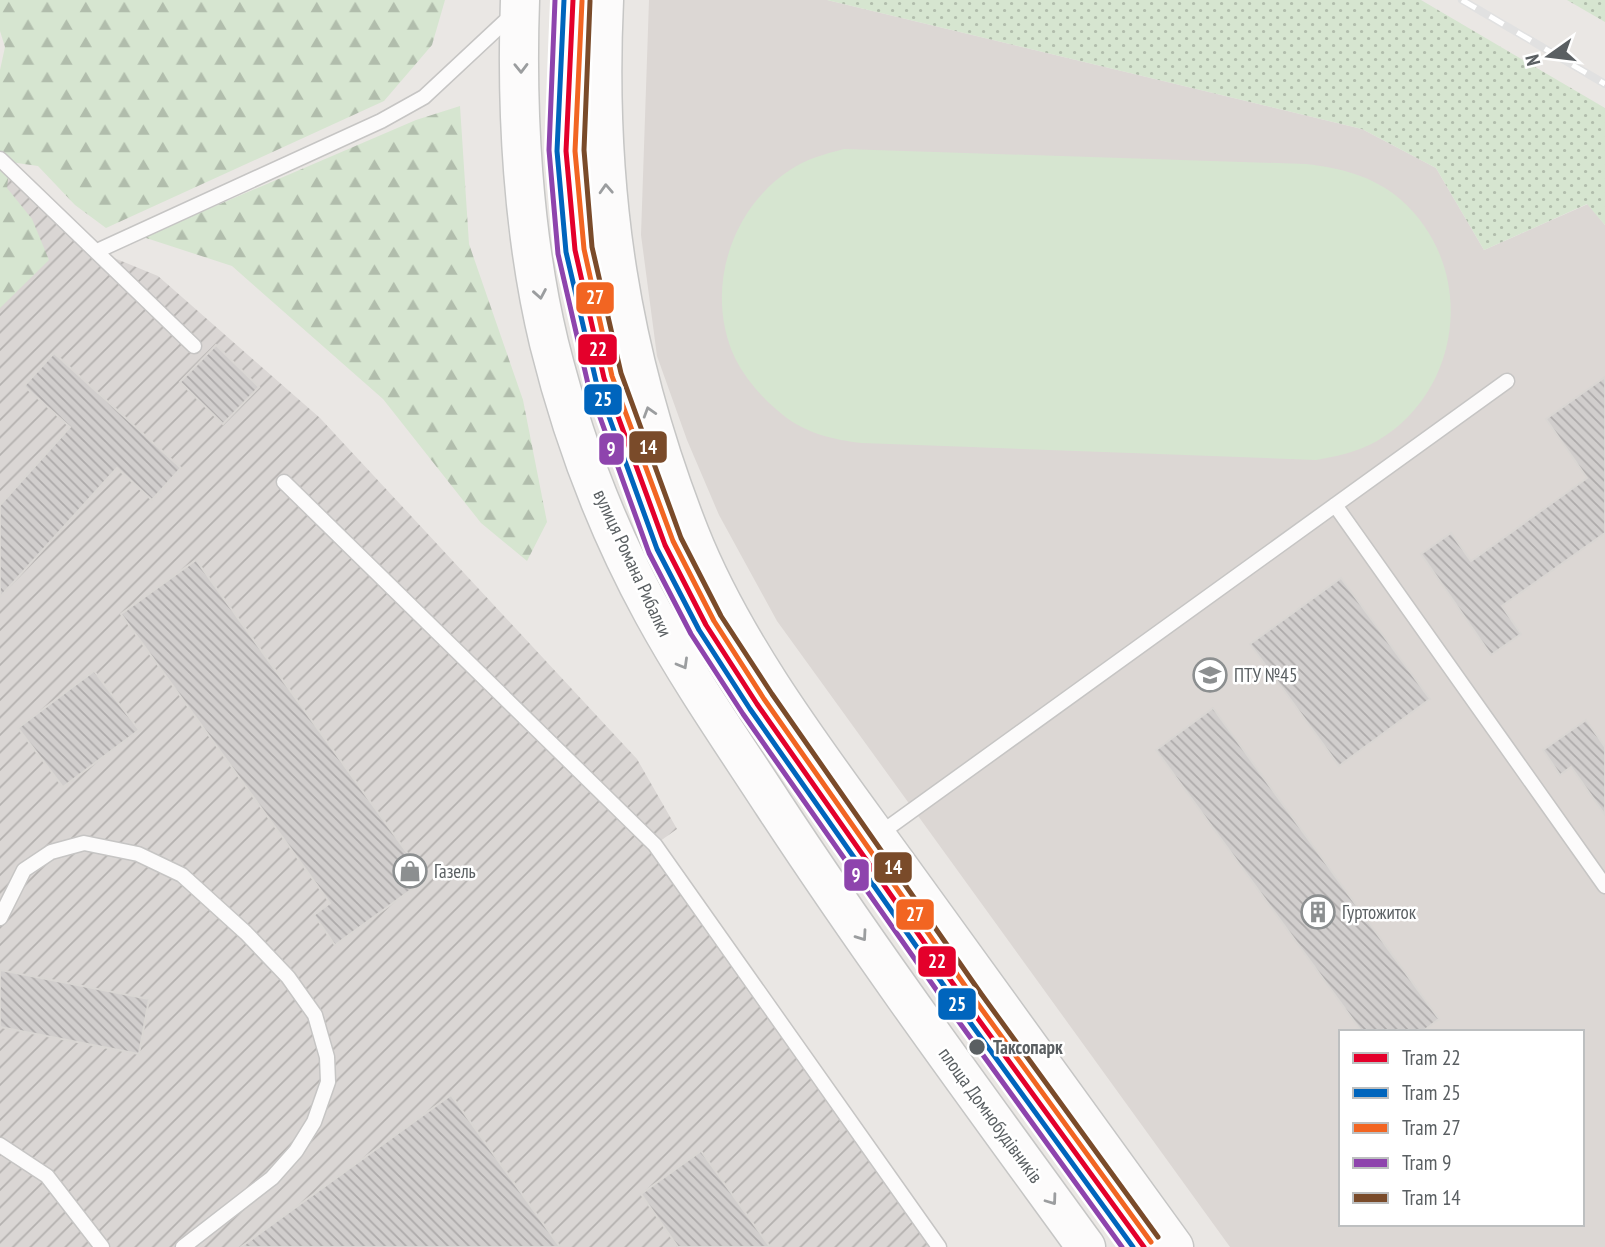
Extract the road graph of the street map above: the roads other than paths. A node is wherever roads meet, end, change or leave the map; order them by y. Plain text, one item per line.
1 (604, 0) edge
2 (520, 4) edge
3 (0, 159) edge
4 (97, 251) junction
5 (194, 346) dead end
6 (1507, 381) dead end
7 (284, 482) dead end
8 (1335, 505) junction
9 (877, 836) junction
10 (823, 880) joint
11 (1605, 886) edge
12 (0, 918) edge
13 (0, 1145) edge
14 (102, 1247) edge
15 (183, 1247) edge
16 (939, 1247) edge
17 (1086, 1247) edge
18 (1174, 1247) edge

9 -> 1 main road
2 - 4 lane
2 -> 10 main road, вулиця Романа Рибалки
3 - 4 lane
4 - 5 lane
6 - 8 lane
7 - 16 lane
8 - 9 lane
8 - 11 lane
9 - 18 main road
10 -> 17 main road, площа Домнобудівників
12 - 15 lane
13 - 14 lane

